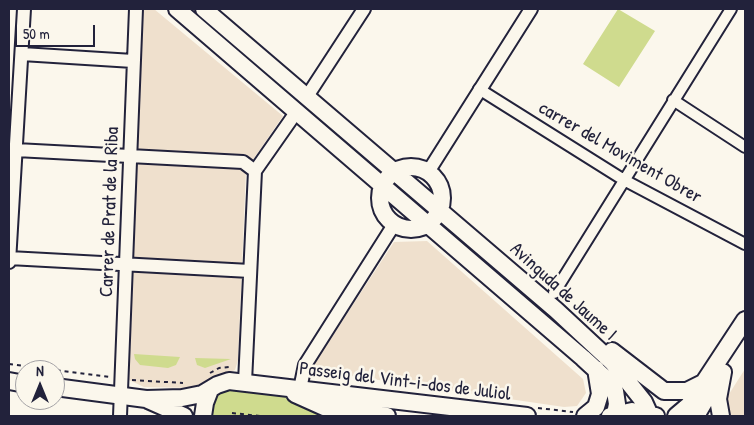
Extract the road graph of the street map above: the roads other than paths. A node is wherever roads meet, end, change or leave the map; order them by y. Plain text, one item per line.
1 (24, 9) edge
2 (136, 9) edge
3 (177, 9) edge
4 (204, 9) edge
5 (364, 9) edge
6 (531, 9) edge
7 (731, 9) edge
8 (22, 54) junction
9 (134, 61) junction
10 (480, 89) junction
11 (673, 100) junction
12 (301, 105) junction
13 (745, 147) edge
14 (16, 150) junction
15 (130, 156) junction
16 (255, 170) junction
17 (428, 172) junction
18 (388, 179) junction
19 (624, 180) junction
20 (440, 209) junction
21 (395, 224) junction
22 (428, 224) junction
23 (745, 244) edge
24 (9, 256) edge
25 (9, 262) edge
26 (127, 264) junction
27 (250, 271) junction
28 (554, 293) dead end
29 (556, 310) junction
30 (745, 320) edge
31 (745, 336) edge
32 (596, 369) junction
33 (723, 372) junction
34 (245, 382) junction
35 (705, 382) junction
36 (278, 387) junction
37 (65, 388) edge
38 (300, 389) junction
39 (210, 390) junction
40 (122, 396) junction
41 (146, 399) junction
42 (529, 411) edge
43 (582, 413) edge
44 (612, 415) edge
45 (652, 415) edge
46 (120, 416) edge
47 (184, 416) edge
48 (203, 416) edge
49 (387, 416) edge
50 (676, 416) edge
51 (696, 416) edge
52 (721, 416) edge

1 - 8 street
2 - 9 street, Carrer de Prat de la Riba
3 - 12 street, Avinguda de Jaume I
4 - 12 street, Avinguda de Jaume I
5 - 12 street
6 - 10 street
7 - 11 street
8 - 9 street
8 - 14 street
9 - 15 street, Carrer de Prat de la Riba
10 - 17 street
10 - 19 street, carrer del Moviment Obrer
11 - 13 street
11 - 19 street
12 - 16 street
12 - 18 street, Avinguda de Jaume I
14 - 15 street
14 - 24 street
15 - 16 street
15 - 26 street, Carrer de Prat de la Riba
16 - 27 street
17 - 18 street
17 - 20 street
18 - 20 street, Avinguda de Jaume I
18 - 21 street
18 - 22 street, Avinguda de Jaume I
19 - 23 street, carrer del Moviment Obrer
19 - 28 street
20 - 22 street
20 - 29 street, Avinguda de Jaume I
21 - 22 street
21 - 38 street
22 - 32 street, Avinguda de Jaume I
24 - 25 street
24 - 26 street
26 - 27 street
26 - 40 street, Carrer de Prat de la Riba
27 - 34 street
29 - 35 street
29 - 45 street, Avinguda de Jaume I
30 - 35 street
31 - 33 street
32 - 43 street
32 - 44 street, Avinguda de Jaume I
33 - 51 street
33 - 52 street
34 - 36 street, Passeig del Vint-i-dos de Juliol
34 - 39 street, Passeig del Vint-i-dos de Juliol
35 - 50 street
36 - 38 street, Passeig del Vint-i-dos de Juliol
36 - 49 street, Passeig del Vint-i-dos de Juliol
37 - 40 street, Passeig del Vint-i-dos de Juliol
38 - 42 street, Passeig del Vint-i-dos de Juliol
39 - 41 street, Passeig del Vint-i-dos de Juliol
39 - 48 street
40 - 41 street, Passeig del Vint-i-dos de Juliol
40 - 46 street, Carrer de Prat de la Riba
41 - 47 street, Passeig del Vint-i-dos de Juliol
44 - 45 street

